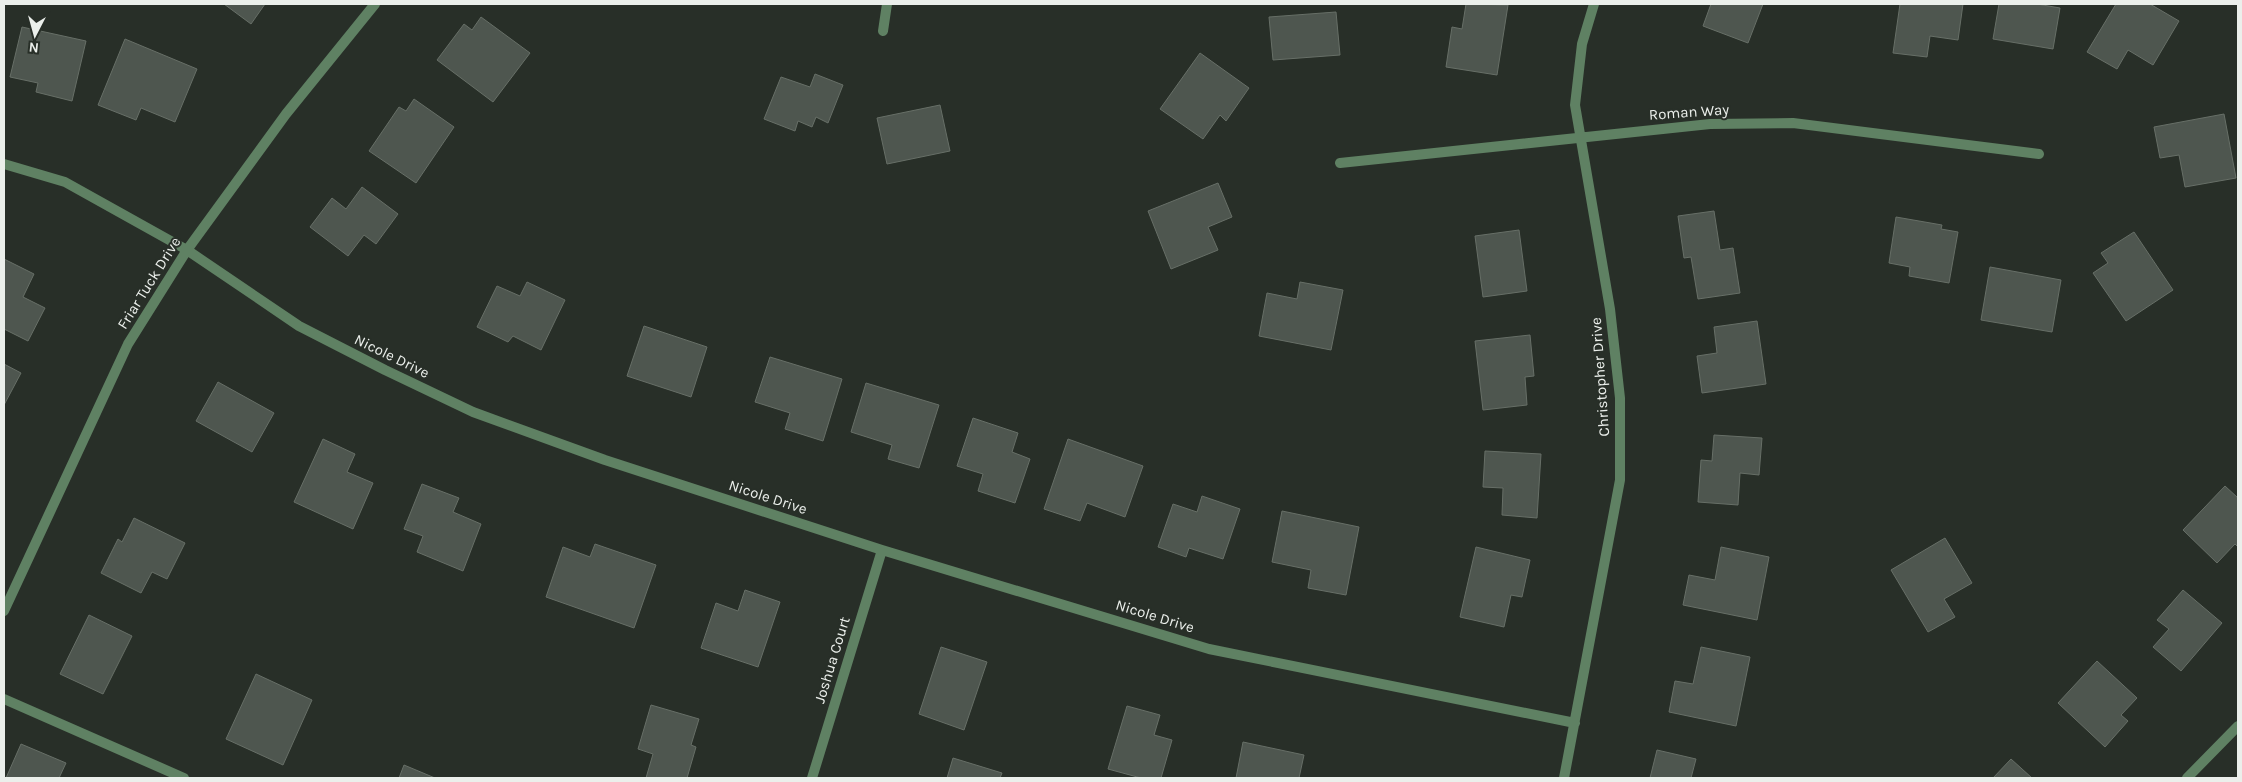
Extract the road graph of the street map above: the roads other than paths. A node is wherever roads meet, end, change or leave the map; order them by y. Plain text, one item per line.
1 (375, 4) edge
2 (887, 4) edge
3 (1594, 4) edge
4 (883, 31) dead end
5 (1579, 137) junction
6 (2039, 154) dead end
7 (1340, 163) dead end
8 (4, 164) edge
9 (187, 250) junction
10 (882, 550) junction
11 (4, 611) edge
12 (4, 699) edge
13 (1576, 723) junction
14 (2238, 726) edge
15 (184, 778) edge
16 (812, 778) edge
17 (1564, 778) edge
18 (2188, 778) edge

1 - 9 street, Friar Tuck Drive
2 - 4 street
3 - 5 street, Christopher Drive
5 - 6 street, Roman Way
5 - 7 street, Roman Way
5 - 13 street, Christopher Drive
8 - 9 street, Nicole Drive
9 - 10 street, Nicole Drive
9 - 11 street, Friar Tuck Drive
10 - 13 street, Nicole Drive
10 - 16 street, Joshua Court
12 - 15 street
13 - 17 street, Christopher Drive
14 - 18 street

